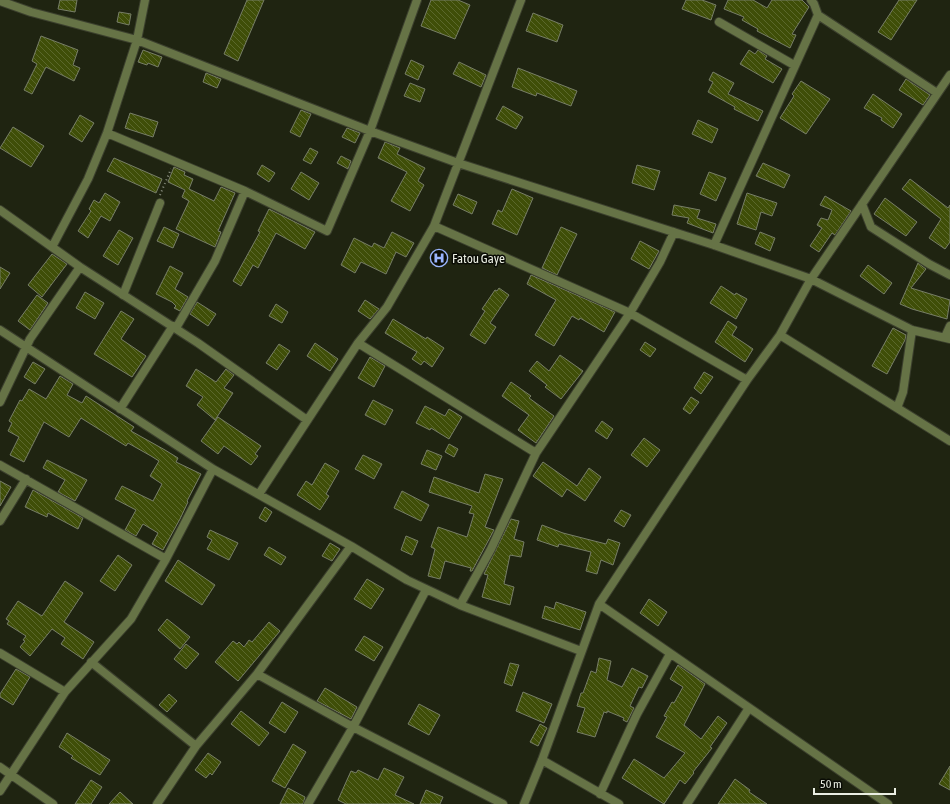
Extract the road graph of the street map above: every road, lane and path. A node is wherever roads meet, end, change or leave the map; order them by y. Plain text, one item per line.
1 (145, 0) edge
2 (417, 0) edge
3 (522, 0) edge
4 (811, 0) edge
5 (0, 1) edge
6 (818, 15) junction
7 (719, 22) dead end
8 (137, 40) junction
9 (794, 65) junction
10 (950, 75) edge
11 (937, 93) junction
12 (370, 131) junction
13 (107, 133) junction
14 (173, 162) junction
15 (458, 163) junction
16 (245, 192) junction
17 (160, 203) joint
18 (862, 204) junction
19 (0, 210) edge
20 (434, 226) junction
21 (674, 232) junction
22 (714, 245) junction
23 (52, 247) junction
24 (80, 267) junction
25 (950, 275) edge
26 (811, 279) junction
27 (123, 294) junction
28 (630, 313) junction
29 (950, 326) edge
30 (174, 327) junction
31 (0, 330) edge
32 (912, 330) junction
33 (780, 335) junction
34 (947, 338) edge
35 (358, 343) junction
36 (26, 348) junction
37 (747, 380) junction
38 (0, 402) edge
39 (897, 408) junction
40 (120, 409) junction
41 (307, 420) junction
42 (950, 441) edge
43 (536, 453) junction
44 (0, 465) edge
45 (213, 469) junction
46 (26, 478) junction
47 (259, 494) junction
48 (0, 521) edge
49 (351, 546) junction
50 (166, 559) junction
51 (426, 590) junction
52 (599, 604) junction
53 (460, 605) junction
54 (581, 651) junction
55 (0, 653) edge
56 (670, 654) junction
57 (91, 662) junction
58 (257, 674) junction
59 (65, 692) junction
60 (749, 708) junction
61 (353, 727) junction
62 (196, 746) junction
63 (542, 760) junction
64 (0, 767) edge
65 (11, 773) junction
66 (0, 791) edge
67 (600, 794) junction
68 (311, 803) edge
69 (53, 804) edge
70 (157, 804) edge
71 (503, 804) edge
72 (524, 804) edge
73 (619, 804) edge
74 (687, 804) edge
75 (888, 804) edge

1 - 8 street
2 - 12 street
3 - 15 street
4 - 6 street
5 - 8 street
6 - 9 street
6 - 11 street
7 - 9 street
8 - 12 street
8 - 13 street
9 - 22 street
10 - 11 street
11 - 18 street
12 - 15 street
12 - 16 street
13 - 14 street
13 - 23 street
14 - 16 street
14 - 17 path
15 - 20 street
15 - 21 street
16 - 30 street
17 - 27 street
18 - 25 street
18 - 26 street
19 - 23 street
20 - 28 street
20 - 35 street
21 - 22 street
21 - 28 street
22 - 26 street
23 - 24 street
24 - 27 street
24 - 36 street
26 - 32 street
26 - 33 street
27 - 30 street
28 - 37 street
28 - 43 street
29 - 34 street
30 - 40 street
30 - 41 street
31 - 36 street
32 - 34 street
32 - 39 street
33 - 37 street
33 - 39 street
35 - 41 street
35 - 43 street
36 - 38 street
36 - 40 street
37 - 52 street
39 - 42 street
40 - 45 street
41 - 47 street
43 - 53 street
44 - 46 street
45 - 47 street
45 - 50 street
46 - 48 street
46 - 50 street
47 - 49 street
49 - 51 street
49 - 58 street
50 - 57 street
51 - 53 street
51 - 61 street
52 - 54 street
52 - 56 street
53 - 54 street
54 - 63 street
55 - 59 street
56 - 60 street
56 - 67 street
57 - 59 street
57 - 62 street
58 - 61 street
58 - 62 street
59 - 65 street
60 - 74 street
60 - 75 street
61 - 68 street
61 - 71 street
62 - 70 street
63 - 67 street
63 - 72 street
64 - 65 street
65 - 66 street
65 - 69 street
67 - 73 street

